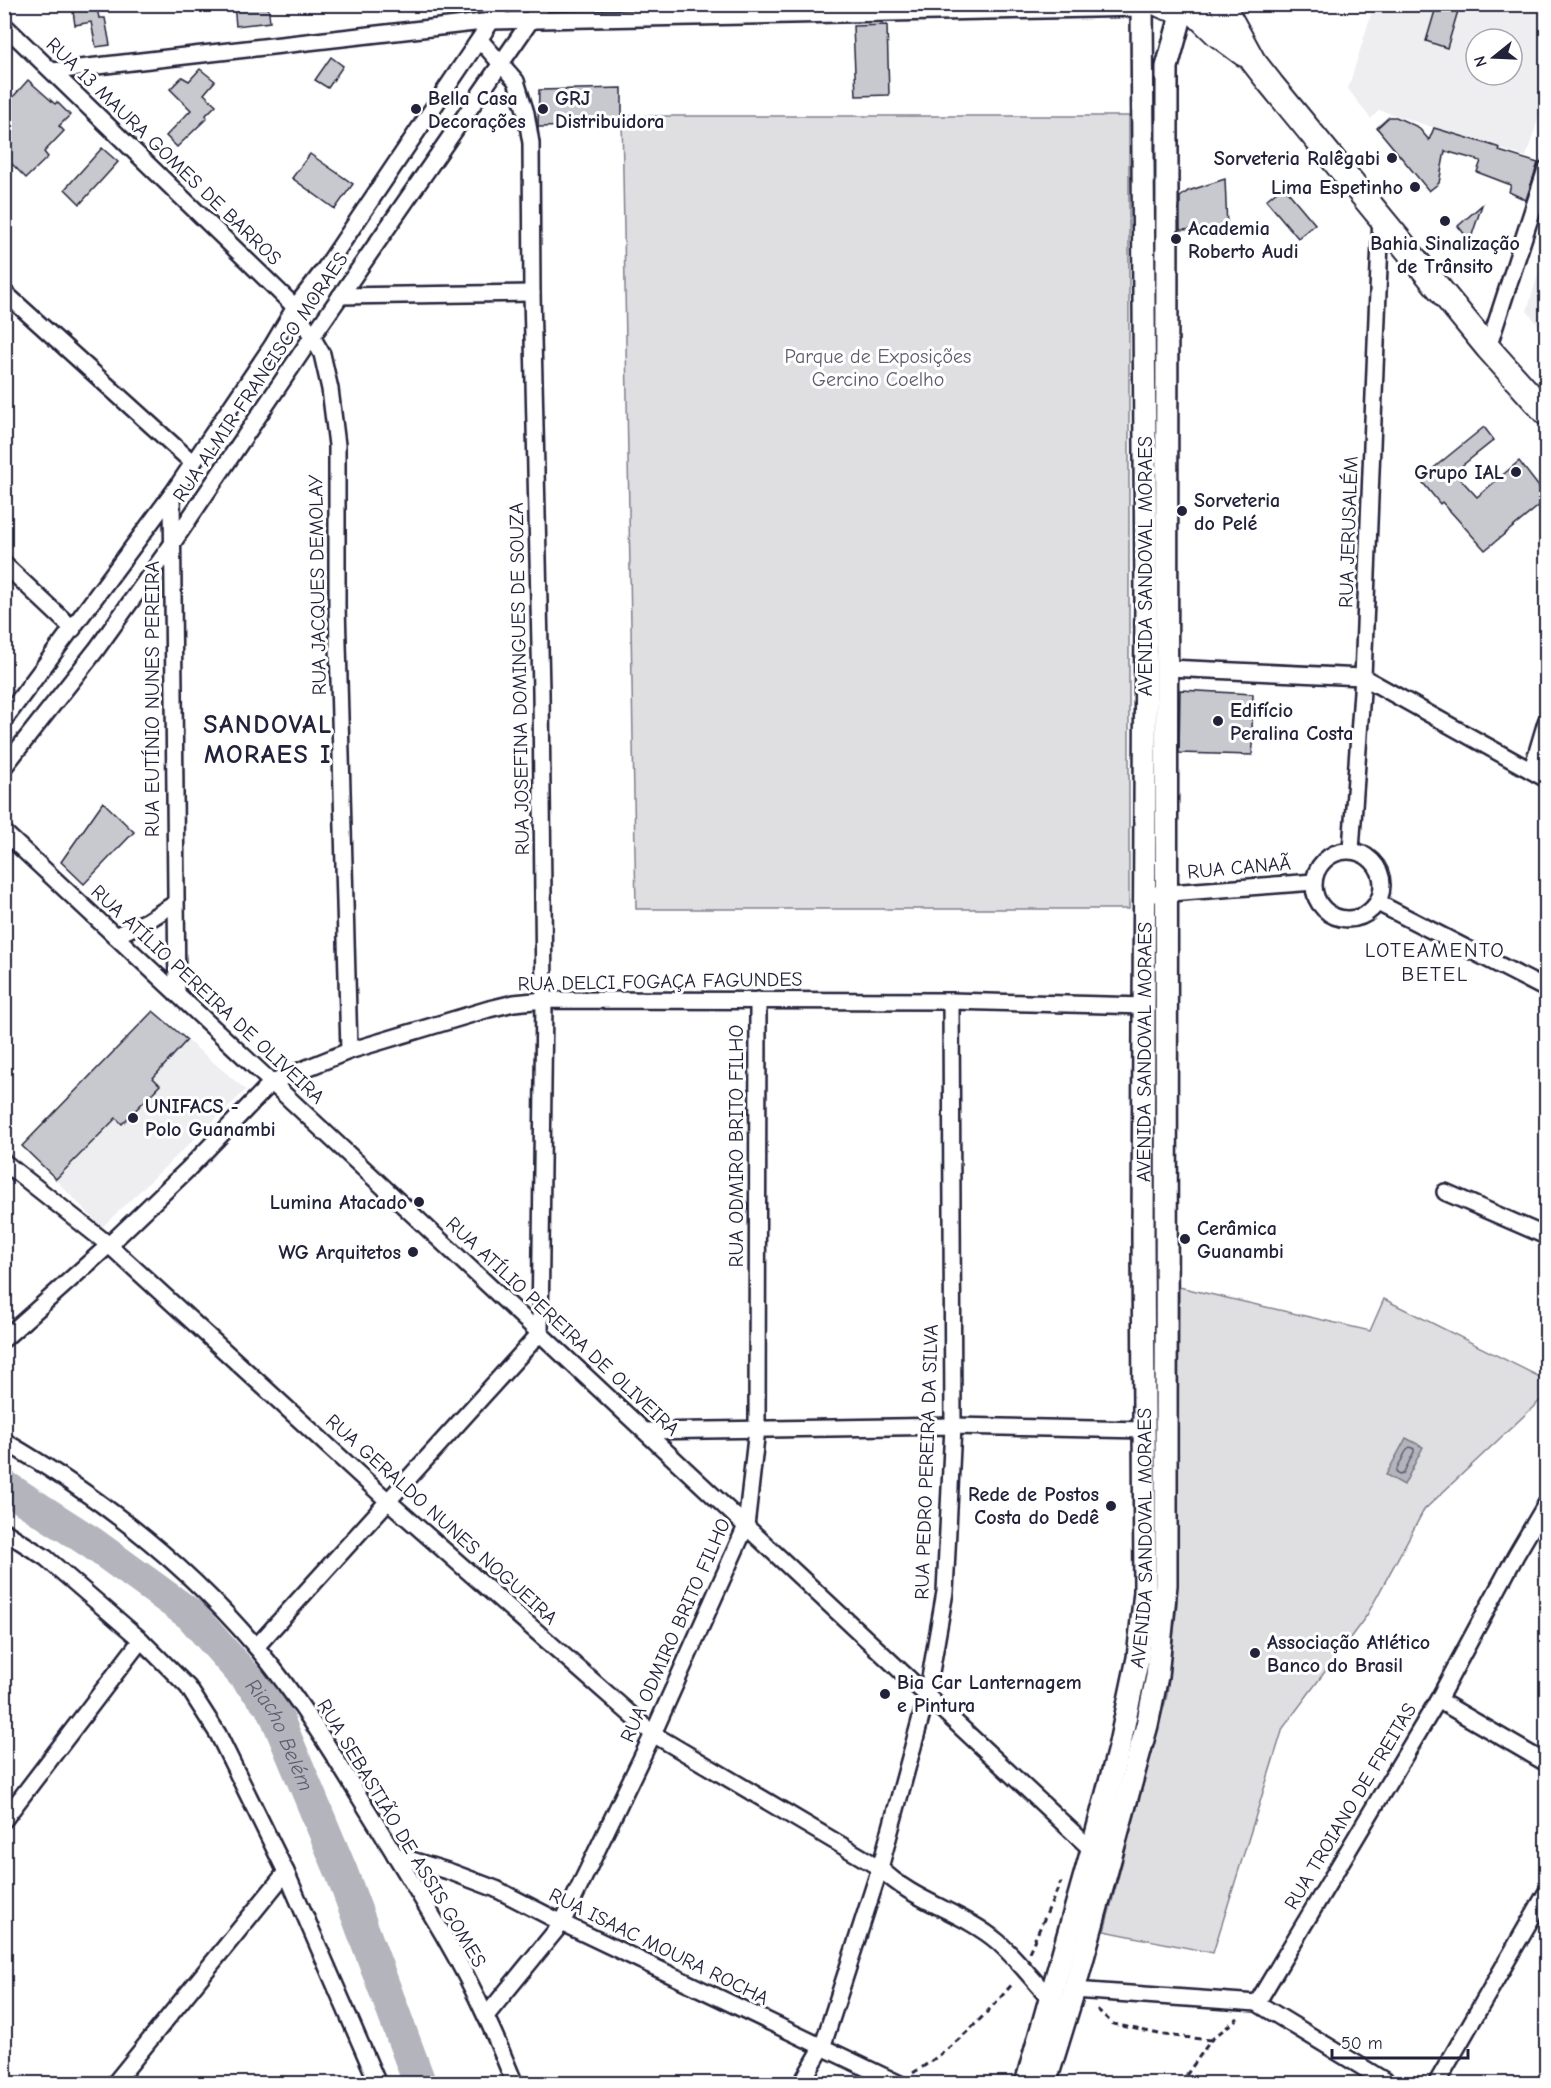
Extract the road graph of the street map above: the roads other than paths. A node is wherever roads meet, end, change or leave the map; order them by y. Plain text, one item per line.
1 (502, 4) edge
2 (542, 4) edge
3 (1222, 4) edge
4 (1148, 6) edge
5 (1188, 7) edge
6 (531, 20) junction
7 (492, 21) junction
8 (4, 24) edge
9 (480, 40) junction
10 (1253, 61) junction
11 (500, 63) junction
12 (53, 71) junction
13 (1546, 169) edge
14 (1381, 215) junction
15 (4, 292) edge
16 (532, 293) junction
17 (340, 296) junction
18 (295, 307) junction
19 (312, 337) junction
20 (1488, 348) junction
21 (1546, 413) edge
22 (193, 463) junction
23 (172, 494) junction
24 (172, 544) junction
25 (4, 564) edge
26 (1156, 598) junction
27 (73, 630) junction
28 (1168, 668) junction
29 (1363, 677) junction
30 (4, 720) edge
31 (1546, 722) edge
32 (4, 767) edge
33 (1532, 769) junction
34 (1546, 779) edge
35 (4, 832) edge
36 (1351, 850) junction
37 (1314, 882) junction
38 (1144, 894) junction
39 (1167, 894) junction
40 (1378, 903) junction
41 (174, 904) junction
42 (115, 936) junction
43 (1546, 989) edge
44 (177, 994) junction
45 (544, 1000) junction
46 (758, 1000) junction
47 (951, 1001) junction
48 (1145, 1006) junction
49 (349, 1051) junction
50 (272, 1082) junction
51 (4, 1162) edge
52 (1444, 1192) dead end
53 (1546, 1236) edge
54 (109, 1245) junction
55 (1166, 1266) junction
56 (1143, 1267) junction
57 (540, 1333) junction
58 (4, 1339) edge
59 (953, 1426) junction
60 (757, 1429) junction
61 (1145, 1430) junction
62 (645, 1431) junction
63 (4, 1441) edge
64 (388, 1501) junction
65 (1546, 1504) edge
66 (746, 1526) junction
67 (4, 1531) edge
68 (141, 1640) junction
69 (256, 1647) junction
70 (927, 1695) junction
71 (1438, 1700) junction
72 (653, 1734) junction
73 (1546, 1763) edge
74 (4, 1820) edge
75 (1092, 1850) junction
76 (395, 1855) junction
77 (880, 1868) junction
78 (286, 1872) junction
79 (1546, 1893) edge
80 (562, 1923) junction
81 (1082, 1990) junction
82 (1049, 1997) junction
83 (1257, 2003) junction
84 (486, 2016) junction
85 (822, 2048) junction
86 (899, 2083) edge
87 (114, 2084) edge
88 (378, 2084) edge
89 (515, 2084) edge
90 (801, 2084) edge
91 (1026, 2084) edge
92 (1045, 2084) edge
93 (1390, 2084) edge
94 (1436, 2084) edge

1 - 7 street, RUA ALMIR FRANCISCO MORAES
2 - 6 street, RUA ALMIR FRANCISCO MORAES
3 - 10 main road
4 - 5 main road
4 - 6 street
4 - 26 main road, AVENIDA SANDOVAL MORAES
5 - 10 main road
5 - 26 main road, AVENIDA SANDOVAL MORAES
6 - 7 street
6 - 11 street, RUA ALMIR FRANCISCO MORAES
7 - 9 street, RUA ALMIR FRANCISCO MORAES
7 - 12 street
8 - 12 street, RUA 13 MAURA GOMES DE BARROS
9 - 11 street, RUA JOSEFINA DOMINGUES DE SOUZA
9 - 18 street, RUA ALMIR FRANCISCO MORAES
10 - 14 main road
11 - 16 street, RUA JOSEFINA DOMINGUES DE SOUZA
11 - 17 street, RUA ALMIR FRANCISCO MORAES
12 - 18 street, RUA 13 MAURA GOMES DE BARROS
13 - 20 street
14 - 20 main road
14 - 29 street, RUA JERUSALÉM
15 - 22 street
16 - 17 street
16 - 45 street, RUA JOSEFINA DOMINGUES DE SOUZA
17 - 19 street, RUA ALMIR FRANCISCO MORAES
18 - 19 street, RUA JACQUES DEMOLAY
18 - 22 street, RUA ALMIR FRANCISCO MORAES
19 - 24 street, RUA ALMIR FRANCISCO MORAES
19 - 49 street, RUA JACQUES DEMOLAY
20 - 21 main road
22 - 23 street, RUA ALMIR FRANCISCO MORAES
23 - 24 street, RUA EUTÍNIO NUNES PEREIRA
23 - 27 street, RUA ALMIR FRANCISCO MORAES
24 - 32 street, RUA ALMIR FRANCISCO MORAES
24 - 41 street, RUA EUTÍNIO NUNES PEREIRA
25 - 27 street
26 - 28 main road, AVENIDA SANDOVAL MORAES
26 - 38 main road, AVENIDA SANDOVAL MORAES
27 - 30 street, RUA ALMIR FRANCISCO MORAES
28 - 29 street
28 - 39 main road, AVENIDA SANDOVAL MORAES
29 - 33 street
29 - 36 street, RUA JERUSALÉM
31 - 33 street
33 - 34 street
35 - 42 street, RUA ATÍLIO PEREIRA DE OLIVEIRA
36 - 37 street, RUA CANAÃ
36 - 40 street
37 - 39 street, RUA CANAÃ
37 - 40 street, RUA CANAÃ
38 - 39 street, RUA CANAÃ
38 - 48 main road, AVENIDA SANDOVAL MORAES
39 - 55 main road, AVENIDA SANDOVAL MORAES
40 - 43 street
41 - 42 street
41 - 44 street, RUA EUTÍNIO NUNES PEREIRA
42 - 44 street, RUA ATÍLIO PEREIRA DE OLIVEIRA
44 - 50 street, RUA ATÍLIO PEREIRA DE OLIVEIRA
45 - 46 street, RUA DELCI FOGAÇA FAGUNDES
45 - 49 street, RUA DELCI FOGAÇA FAGUNDES
45 - 57 street, RUA JOSEFINA DOMINGUES DE SOUZA
46 - 47 street, RUA DELCI FOGAÇA FAGUNDES
46 - 60 street, RUA ODMIRO BRITO FILHO
47 - 48 street, RUA DELCI FOGAÇA FAGUNDES
47 - 59 street, RUA PEDRO PEREIRA DA SILVA
48 - 56 main road, AVENIDA SANDOVAL MORAES
49 - 50 street, RUA DELCI FOGAÇA FAGUNDES
50 - 54 street, RUA DELCI FOGAÇA FAGUNDES
50 - 57 street, RUA ATÍLIO PEREIRA DE OLIVEIRA
51 - 54 street, RUA GERALDO NUNES NOGUEIRA
52 - 53 street
54 - 58 street, RUA DELCI FOGAÇA FAGUNDES
54 - 64 street, RUA GERALDO NUNES NOGUEIRA
55 - 56 main road
55 - 81 main road, AVENIDA SANDOVAL MORAES
56 - 61 main road, AVENIDA SANDOVAL MORAES
57 - 62 street, RUA ATÍLIO PEREIRA DE OLIVEIRA
57 - 64 street
59 - 60 street
59 - 61 street
59 - 70 street, RUA PEDRO PEREIRA DA SILVA
60 - 62 street
60 - 66 street, RUA ODMIRO BRITO FILHO
61 - 75 main road, AVENIDA SANDOVAL MORAES
62 - 66 street, RUA ATÍLIO PEREIRA DE OLIVEIRA
63 - 69 street, RUA SEBASTIÃO DE ASSIS GOMES
64 - 69 street
64 - 72 street, RUA GERALDO NUNES NOGUEIRA
65 - 71 street, RUA TROIANO DE FREITAS
66 - 70 street, RUA ATÍLIO PEREIRA DE OLIVEIRA
66 - 72 street, RUA ODMIRO BRITO FILHO
67 - 68 street
68 - 74 street
68 - 78 street
69 - 76 street, RUA SEBASTIÃO DE ASSIS GOMES
70 - 75 street, RUA ATÍLIO PEREIRA DE OLIVEIRA
70 - 77 street, RUA PEDRO PEREIRA DA SILVA
71 - 73 street
71 - 83 street, RUA TROIANO DE FREITAS
72 - 77 street, RUA GERALDO NUNES NOGUEIRA
72 - 80 street, RUA ODMIRO BRITO FILHO
75 - 82 main road, AVENIDA SANDOVAL MORAES
76 - 80 street, RUA ISAAC MOURA ROCHA
76 - 84 street, RUA SEBASTIÃO DE ASSIS GOMES
77 - 82 street, RUA GERALDO NUNES NOGUEIRA
77 - 85 street, RUA PEDRO PEREIRA DA SILVA
78 - 87 street
78 - 88 street
79 - 94 street
80 - 84 street, RUA ODMIRO BRITO FILHO
80 - 85 street, RUA ISAAC MOURA ROCHA
81 - 83 street
81 - 92 main road, AVENIDA SANDOVAL MORAES
82 - 91 main road, AVENIDA SANDOVAL MORAES
83 - 93 street
84 - 89 street, RUA SEBASTIÃO DE ASSIS GOMES
85 - 86 street, RUA ISAAC MOURA ROCHA
85 - 90 street, RUA PEDRO PEREIRA DA SILVA

